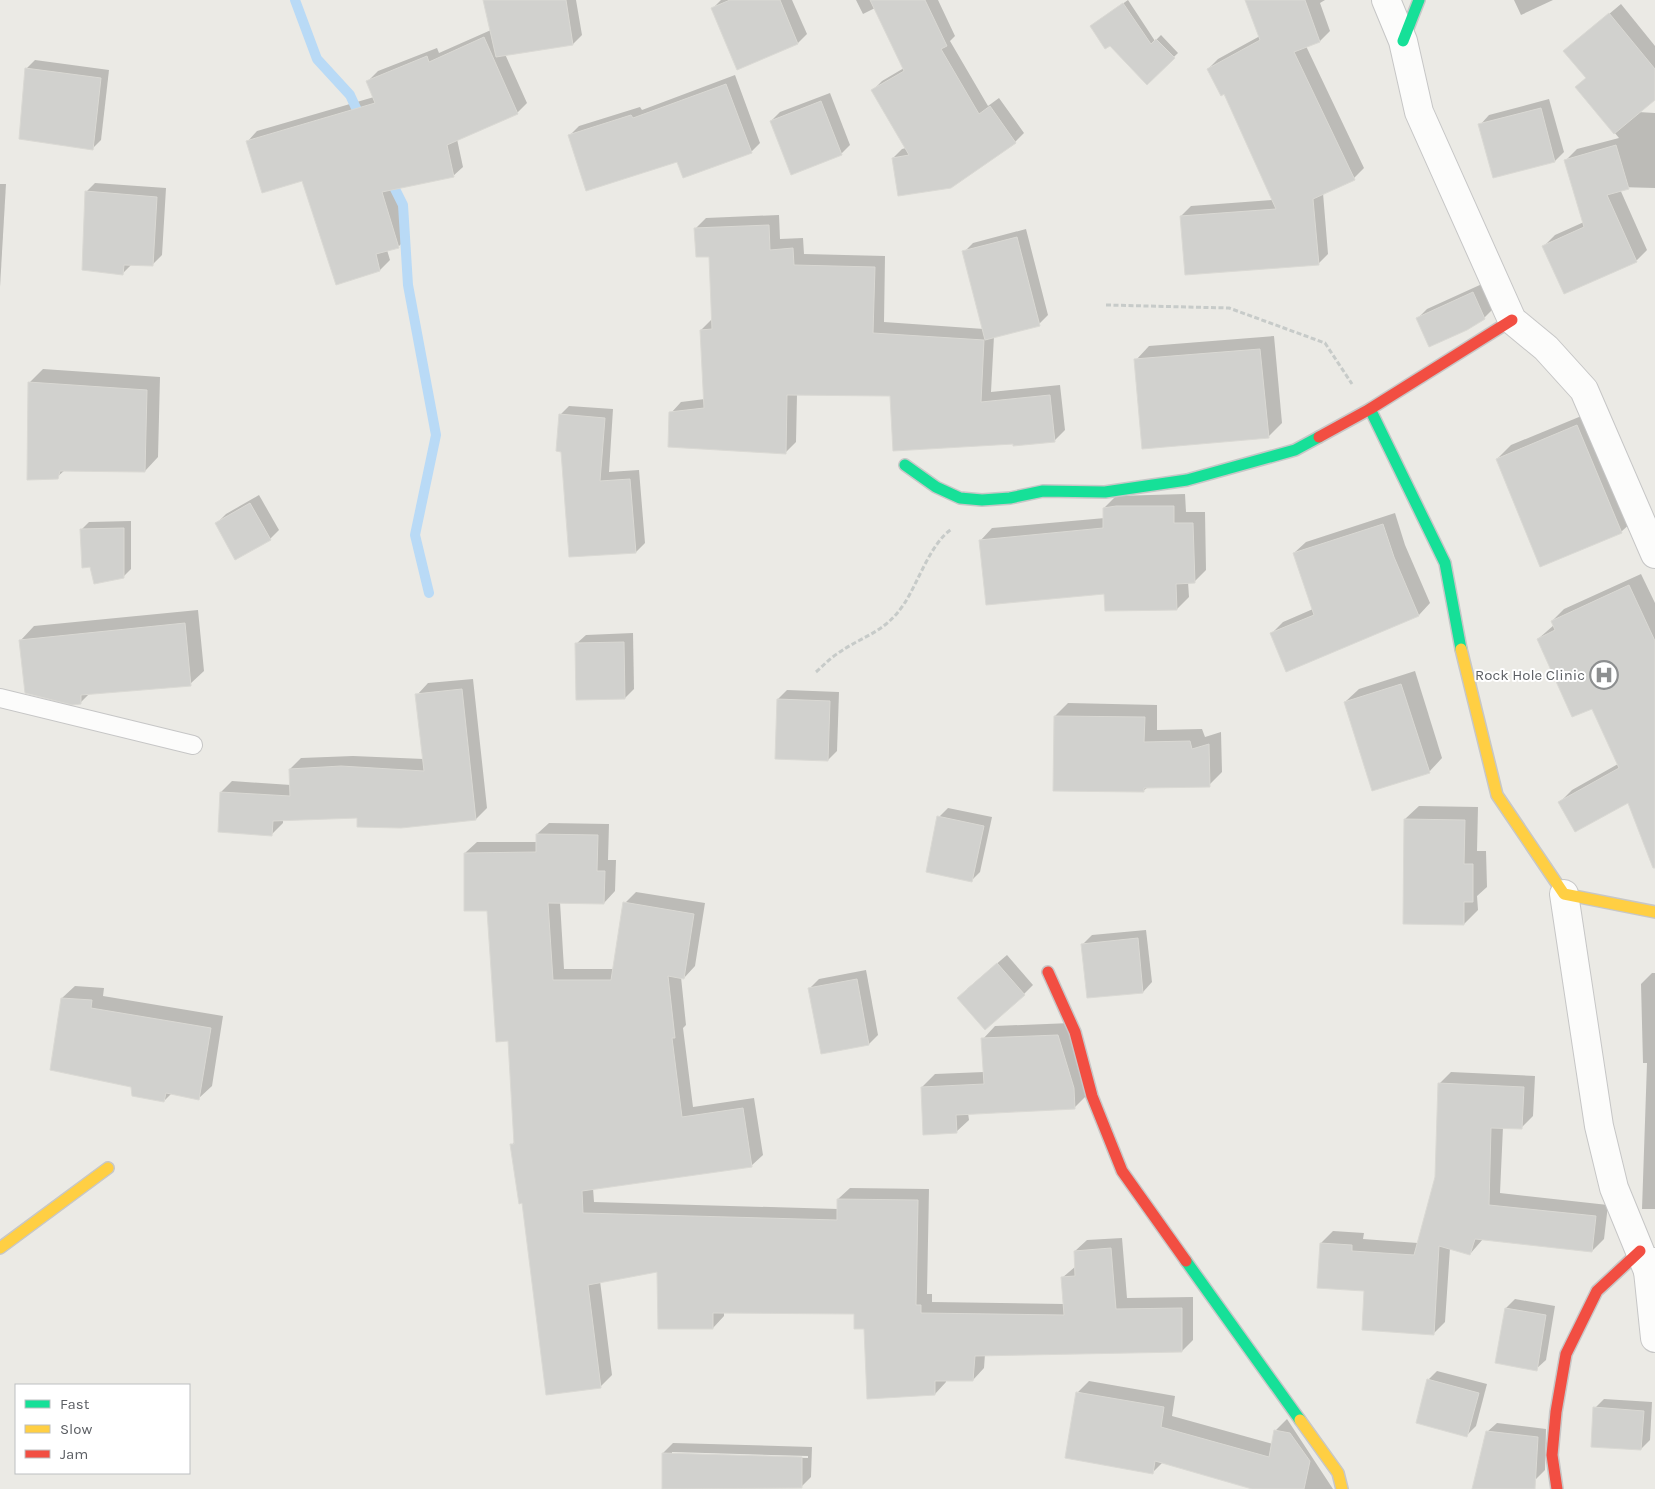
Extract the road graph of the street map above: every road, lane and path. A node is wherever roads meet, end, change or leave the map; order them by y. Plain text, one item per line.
1 (1386, 0) edge
2 (1418, 0) edge
3 (1403, 41) junction
4 (1106, 305) dead end
5 (1512, 320) junction
6 (1370, 409) junction
7 (905, 465) dead end
8 (960, 498) junction
9 (1655, 554) edge
10 (816, 672) dead end
11 (0, 698) edge
12 (192, 745) dead end
13 (1564, 894) junction
14 (1655, 912) edge
15 (1048, 972) dead end
16 (108, 1168) dead end
17 (0, 1248) edge
18 (1648, 1261) edge
19 (1655, 1338) edge
20 (1342, 1489) edge
21 (1557, 1489) edge

1 - 3 street
2 - 3 street
3 - 5 street
4 - 6 path
5 - 6 street
5 - 9 street
6 - 8 street
6 - 13 street
7 - 8 street
8 - 10 path
11 - 12 lane
13 - 14 street
13 - 18 street
15 - 20 street
16 - 17 street
18 - 19 street
18 - 21 street

